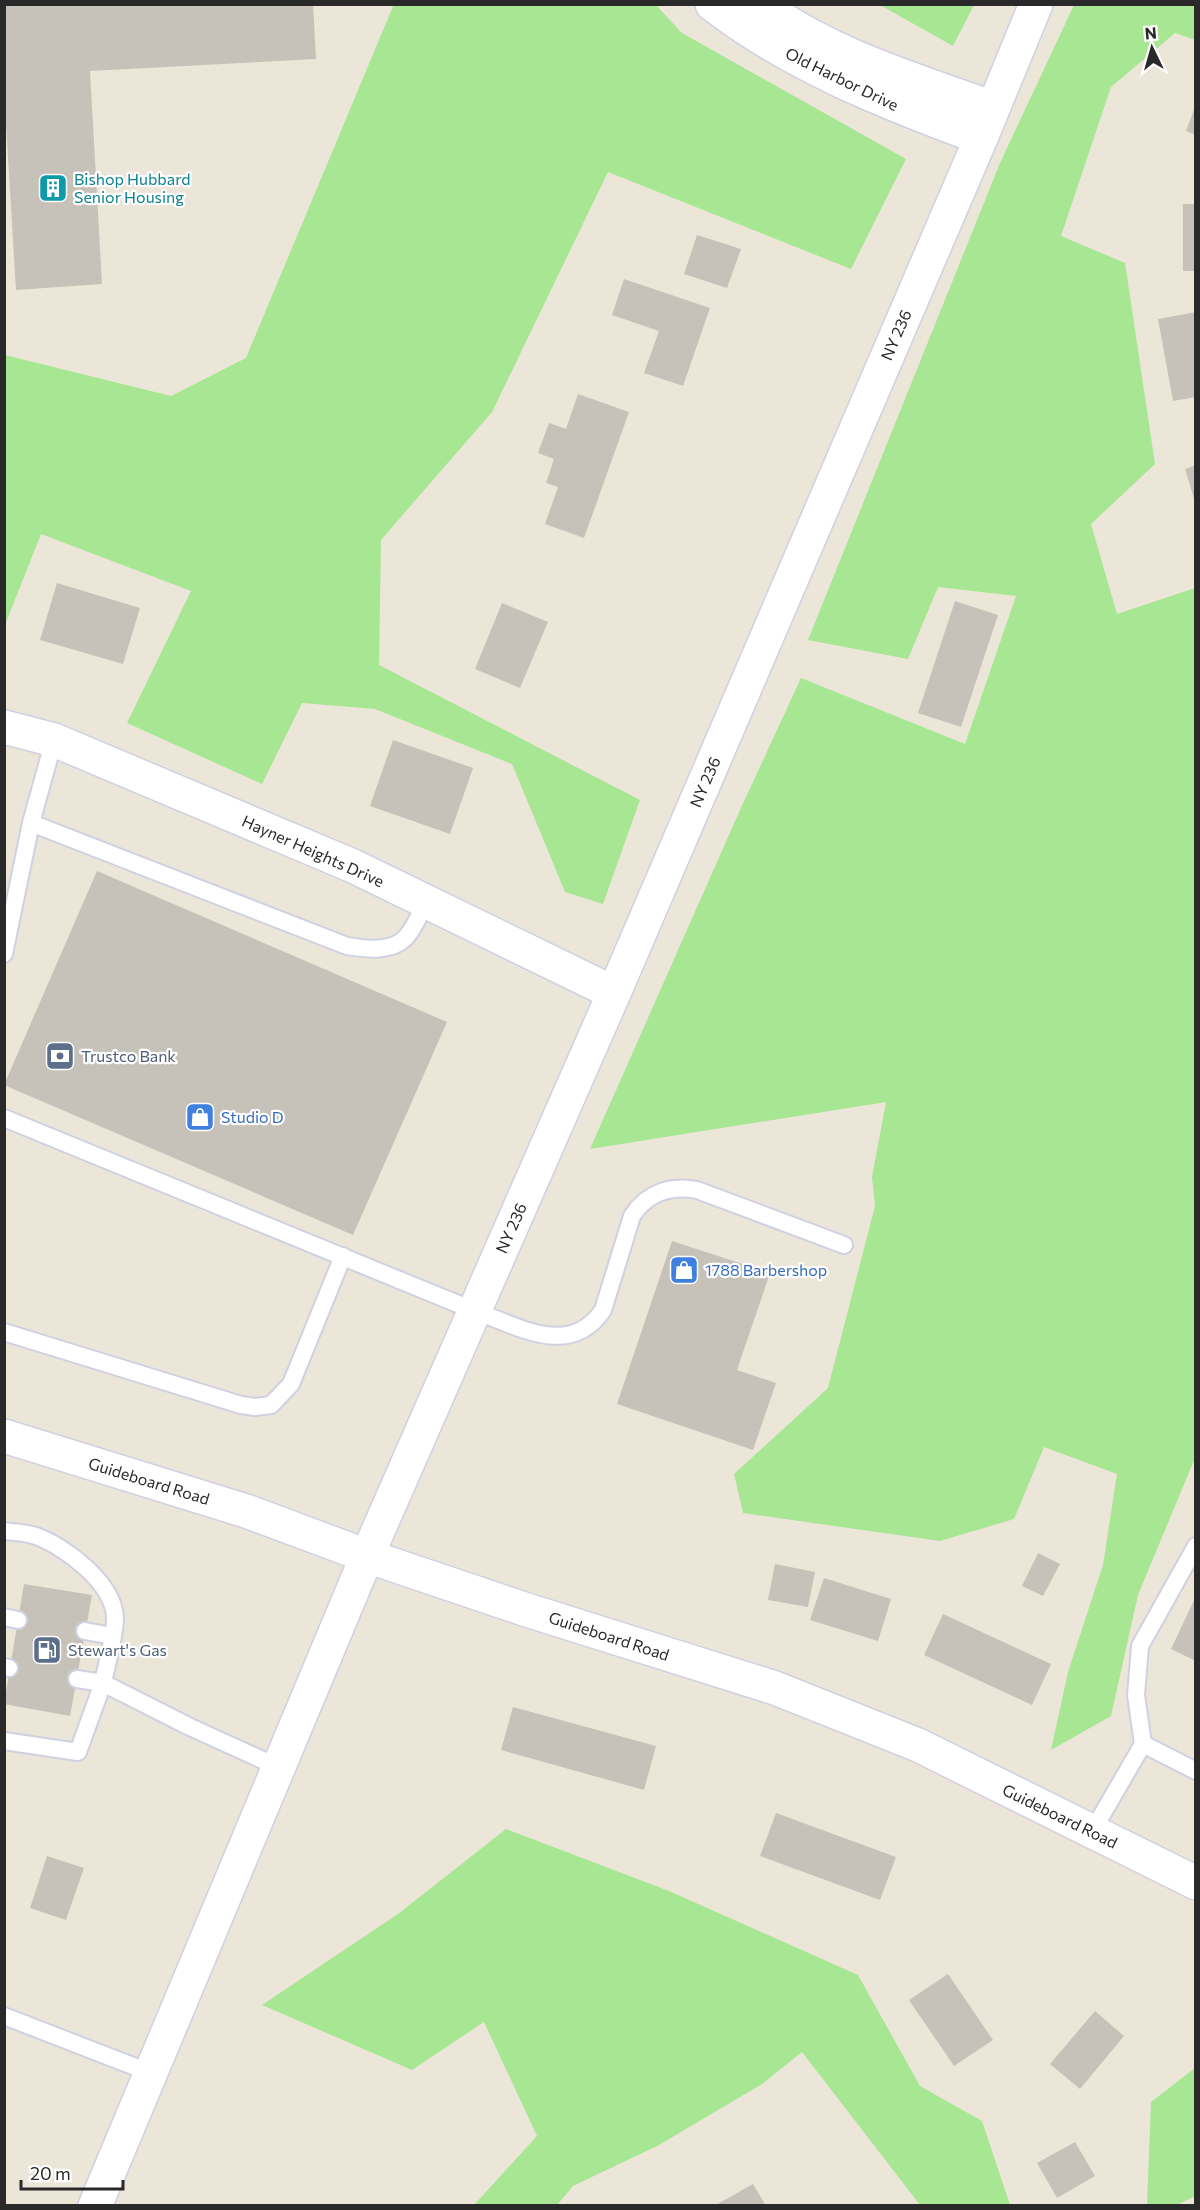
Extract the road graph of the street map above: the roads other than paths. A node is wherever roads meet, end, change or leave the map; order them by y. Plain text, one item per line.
1 (712, 4) edge
2 (760, 4) edge
3 (1036, 4) edge
4 (993, 108) junction
5 (981, 138) junction
6 (4, 727) edge
7 (54, 740) junction
8 (31, 823) junction
9 (426, 902) junction
10 (4, 954) edge
11 (614, 993) junction
12 (5, 1120) edge
13 (844, 1245) dead end
14 (343, 1256) junction
15 (475, 1311) junction
16 (4, 1332) edge
17 (4, 1436) edge
18 (4, 1531) edge
19 (1196, 1546) edge
20 (367, 1556) junction
21 (86, 1631) dead end
22 (112, 1636) junction
23 (77, 1679) dead end
24 (103, 1683) junction
25 (4, 1741) edge
26 (1143, 1744) junction
27 (278, 1767) junction
28 (1196, 1771) edge
29 (1092, 1832) junction
30 (1196, 1883) edge
31 (4, 2016) edge
32 (151, 2073) junction
33 (95, 2205) edge

1 - 5 street, Old Harbor Drive
2 - 4 street, Old Harbor Drive
3 - 4 street, NY 236 / NY 236
4 - 5 street, NY 236 / NY 236
5 - 11 street, NY 236 / NY 236
6 - 7 street, Hayner Heights Drive
7 - 8 lane
7 - 9 street, Hayner Heights Drive
8 - 9 lane
8 - 10 lane
9 - 11 street, Hayner Heights Drive
11 - 15 street, NY 236 / NY 236
12 - 14 lane
13 - 15 lane
14 - 15 lane
14 - 16 lane
15 - 20 street, NY 236 / NY 236
17 - 20 street, Guideboard Road
18 - 22 lane
19 - 26 lane
20 - 27 street, NY 236
20 - 29 street, Guideboard Road
21 - 22 lane
22 - 24 lane
23 - 24 lane
24 - 25 lane
24 - 27 lane
26 - 28 lane
26 - 29 lane
27 - 32 street, NY 236
29 - 30 street, Guideboard Road
31 - 32 lane
32 - 33 street, NY 236

